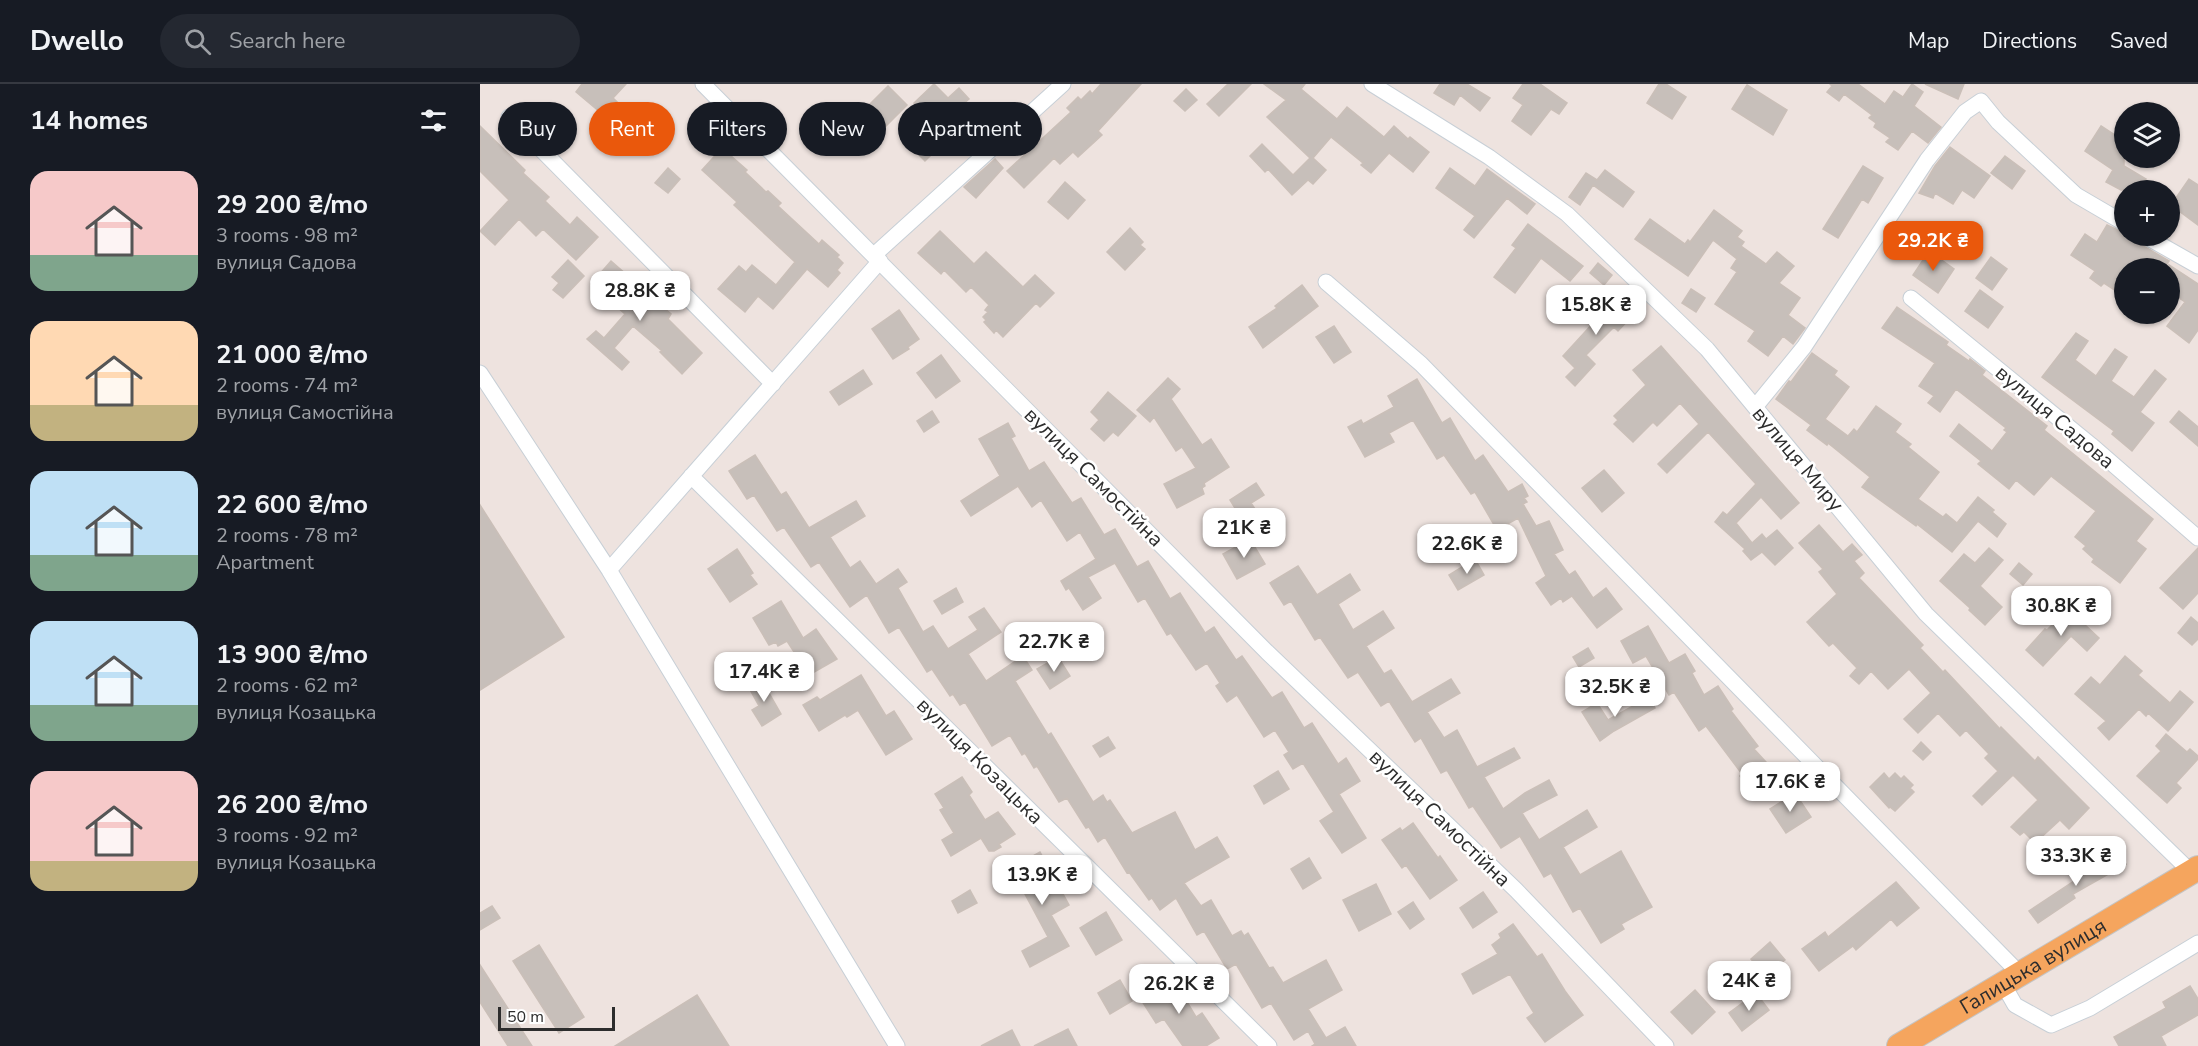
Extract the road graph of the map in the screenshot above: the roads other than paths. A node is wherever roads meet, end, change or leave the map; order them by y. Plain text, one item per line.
1 (703, 84) edge
2 (1063, 84) edge
3 (1372, 84) edge
4 (548, 156) edge
5 (2114, 217) edge
6 (2163, 246) edge
7 (877, 258) junction
8 (2198, 266) edge
9 (1326, 282) dead end
10 (1911, 298) dead end
11 (480, 373) edge
12 (773, 384) junction
13 (1755, 407) junction
14 (691, 476) junction
15 (2198, 538) edge
16 (609, 570) junction
17 (2195, 870) edge
18 (2198, 943) edge
19 (2012, 979) junction
20 (897, 1046) edge
21 (1269, 1046) edge
22 (1666, 1046) edge
23 (1899, 1046) edge

1 - 7 street, вулиця Самостійна
2 - 7 street
3 - 13 street, вулиця Миру
4 - 12 street
5 - 13 street
6 - 8 street
7 - 12 street
7 - 22 street, вулиця Самостійна
9 - 19 street
10 - 15 street, вулиця Садова
11 - 16 street
12 - 14 street
13 - 17 street, вулиця Миру
14 - 16 street
14 - 21 street, вулиця Козацька
16 - 20 street
17 - 19 main road, Галицька вулиця
18 - 19 street
19 - 23 main road, Галицька вулиця

